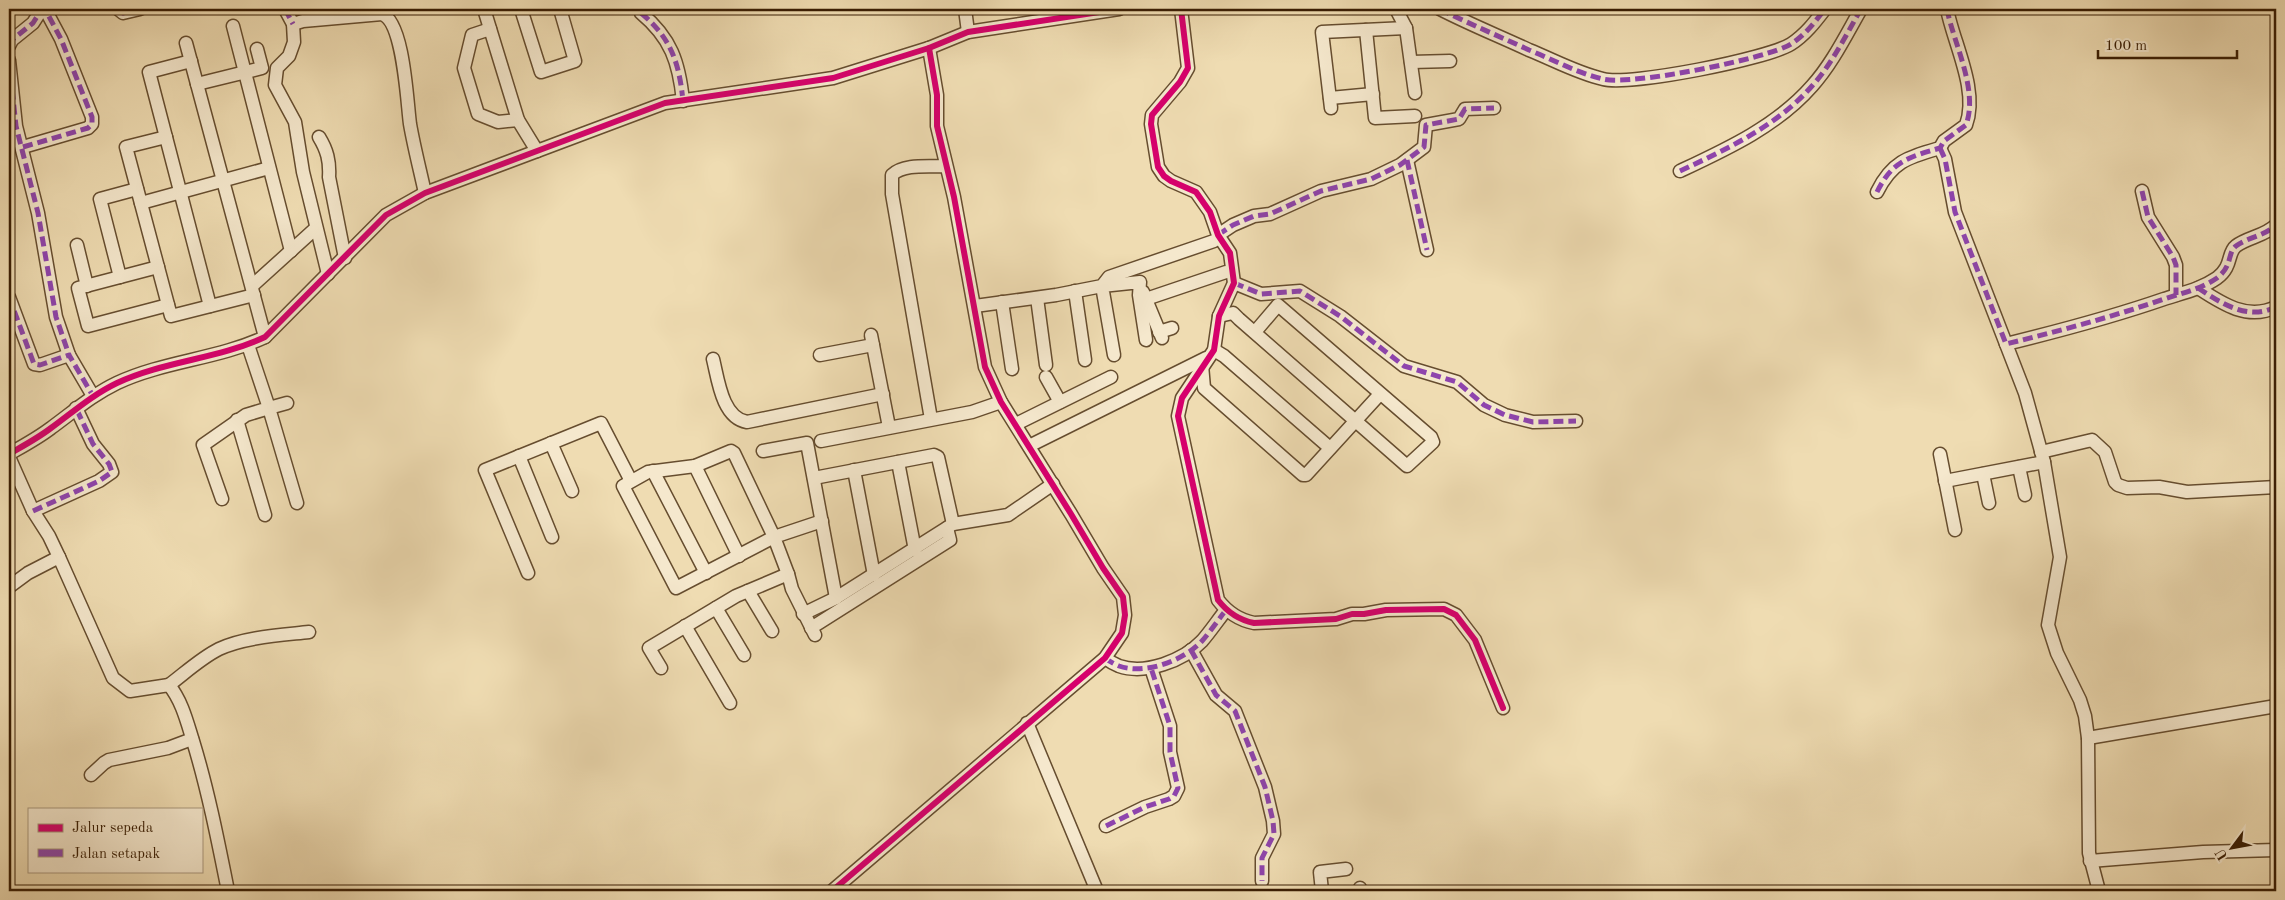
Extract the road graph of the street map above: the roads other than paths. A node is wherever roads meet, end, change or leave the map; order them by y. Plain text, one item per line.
1 (44, 9) edge
2 (118, 9) edge
3 (140, 9) edge
4 (285, 9) edge
5 (484, 9) edge
6 (521, 9) edge
7 (560, 9) edge
8 (965, 9) edge
9 (1116, 9) edge
10 (1181, 9) edge
11 (1396, 9) edge
12 (1440, 9) edge
13 (1825, 9) edge
14 (1861, 9) edge
15 (1947, 9) edge
16 (641, 13) dead end
17 (293, 24) junction
18 (232, 26) dead end
19 (1406, 28) junction
20 (490, 29) junction
21 (1366, 30) junction
22 (968, 32) junction
23 (186, 43) dead end
24 (9, 46) edge
25 (929, 48) junction
26 (257, 49) dead end
27 (9, 60) edge
28 (1450, 60) dead end
29 (191, 61) junction
30 (1411, 62) junction
31 (244, 72) junction
32 (197, 84) junction
33 (1416, 93) dead end
34 (1373, 94) junction
35 (683, 100) junction
36 (1494, 108) dead end
37 (1416, 116) dead end
38 (518, 120) junction
39 (319, 136) dead end
40 (166, 137) junction
41 (23, 147) junction
42 (1940, 148) junction
43 (537, 151) junction
44 (1407, 160) junction
45 (945, 166) junction
46 (269, 168) junction
47 (1680, 171) dead end
48 (223, 181) junction
49 (137, 189) junction
50 (2142, 190) dead end
51 (180, 192) junction
52 (426, 192) junction
53 (1877, 192) dead end
54 (141, 203) junction
55 (2276, 225) edge
56 (316, 228) junction
57 (1216, 238) junction
58 (76, 245) dead end
59 (1427, 250) dead end
60 (291, 251) junction
61 (345, 258) junction
62 (158, 267) junction
63 (1134, 269) junction
64 (1226, 272) dead end
65 (328, 274) junction
66 (120, 277) junction
67 (1140, 282) junction
68 (1234, 283) junction
69 (87, 286) junction
70 (1102, 286) junction
71 (2198, 288) junction
72 (253, 290) junction
73 (1074, 291) junction
74 (2176, 295) junction
75 (9, 297) edge
76 (1037, 298) junction
77 (1146, 299) junction
78 (1002, 302) junction
79 (168, 305) junction
80 (210, 306) junction
81 (975, 306) junction
82 (2276, 307) edge
83 (1218, 316) junction
84 (1172, 328) dead end
85 (1255, 332) junction
86 (265, 337) junction
87 (1146, 340) dead end
88 (2006, 344) junction
89 (248, 345) junction
90 (1114, 354) dead end
91 (69, 355) junction
92 (820, 355) dead end
93 (1209, 357) junction
94 (713, 359) dead end
95 (1085, 360) dead end
96 (1012, 369) dead end
97 (1112, 377) dead end
98 (883, 394) junction
99 (1380, 394) junction
100 (93, 396) junction
101 (1001, 402) junction
102 (1060, 402) junction
103 (287, 403) dead end
104 (76, 408) junction
105 (269, 408) junction
106 (931, 419) junction
107 (237, 420) junction
108 (1355, 421) junction
109 (1576, 421) dead end
110 (1016, 424) junction
111 (889, 427) junction
112 (821, 441) dead end
113 (551, 443) junction
114 (1029, 446) junction
115 (1330, 448) junction
116 (763, 451) dead end
117 (1940, 454) dead end
118 (9, 456) edge
119 (520, 456) junction
120 (2043, 457) junction
121 (898, 462) junction
122 (695, 466) junction
123 (2019, 466) junction
124 (854, 470) junction
125 (653, 471) junction
126 (1983, 474) junction
127 (814, 478) junction
128 (630, 481) junction
129 (1945, 481) junction
130 (1053, 484) junction
131 (2276, 486) edge
132 (572, 490) dead end
133 (2025, 495) dead end
134 (222, 500) dead end
135 (297, 503) dead end
136 (1989, 503) dead end
137 (34, 511) junction
138 (265, 515) dead end
139 (822, 521) junction
140 (950, 526) junction
141 (1955, 530) dead end
142 (552, 537) dead end
143 (774, 537) junction
144 (937, 542) junction
145 (915, 550) junction
146 (739, 556) junction
147 (59, 557) junction
148 (528, 573) dead end
149 (706, 573) junction
150 (788, 574) junction
151 (874, 575) junction
152 (9, 587) edge
153 (748, 590) junction
154 (836, 598) junction
155 (716, 608) junction
156 (1226, 610) junction
157 (803, 614) junction
158 (685, 626) junction
159 (772, 631) dead end
160 (309, 632) dead end
161 (1191, 650) junction
162 (744, 655) dead end
163 (1105, 658) junction
164 (661, 668) dead end
165 (1151, 668) junction
166 (169, 685) junction
167 (730, 703) dead end
168 (2276, 706) edge
169 (1503, 708) dead end
170 (1027, 723) junction
171 (2088, 738) junction
172 (192, 739) junction
173 (91, 775) dead end
174 (1106, 826) dead end
175 (2276, 850) edge
176 (2090, 861) junction
177 (1346, 869) dead end
178 (1262, 881) dead end
179 (228, 891) edge
180 (832, 891) edge
181 (1097, 891) edge
182 (1322, 891) edge
183 (2099, 891) edge

1 - 24 street
1 - 41 street
2 - 3 street
4 - 17 street
5 - 20 street
6 - 7 street
8 - 22 street
9 - 22 street
10 - 57 street
11 - 19 street
12 - 13 street
14 - 47 street
15 - 42 street
16 - 35 street
17 - 52 street
17 - 56 street
18 - 31 street
19 - 21 street
19 - 30 street
20 - 38 street
20 - 38 street
21 - 34 street
21 - 34 street
22 - 25 street
23 - 29 street
25 - 35 street
25 - 45 street
26 - 31 street
27 - 41 street
28 - 30 street
29 - 32 street
29 - 40 street
30 - 33 street
31 - 32 street
31 - 46 street
32 - 48 street
34 - 37 street
35 - 43 street
36 - 44 street
38 - 43 street
39 - 61 street
40 - 49 street
40 - 51 street
41 - 91 street
42 - 53 street
42 - 88 street
43 - 52 street
44 - 57 street
44 - 59 street
45 - 81 street
45 - 106 street
46 - 48 street
46 - 60 street
48 - 51 street
48 - 72 street
49 - 54 street
49 - 66 street
50 - 74 street
51 - 54 street
51 - 80 street
52 - 61 street
54 - 62 street
55 - 71 street
56 - 60 street
56 - 65 street
57 - 63 street
57 - 68 street
58 - 69 street
60 - 72 street
61 - 65 street
62 - 66 street
62 - 79 street
63 - 67 street
63 - 70 street
64 - 77 street
65 - 86 street
66 - 69 street
67 - 70 street
67 - 77 street
67 - 87 street
68 - 83 street
68 - 109 street
69 - 79 street
70 - 73 street
70 - 90 street
71 - 74 street
71 - 82 street
72 - 80 street
72 - 86 street
73 - 76 street
73 - 95 street
74 - 88 street
75 - 91 street
76 - 78 street
76 - 102 street
77 - 84 street
78 - 81 street
78 - 96 street
79 - 80 street
81 - 101 street
83 - 85 street
83 - 93 street
85 - 99 street
85 - 108 street
86 - 89 street
88 - 120 street
89 - 100 street
89 - 105 street
91 - 100 street
92 - 98 street
93 - 114 street
93 - 115 street
93 - 115 street
93 - 156 street
94 - 98 street
97 - 102 street
98 - 111 street
99 - 108 street
99 - 108 street
100 - 104 street
101 - 106 street
101 - 110 street
102 - 110 street
103 - 105 street
104 - 118 street
104 - 137 street
105 - 107 street
105 - 135 street
106 - 111 street
107 - 134 street
107 - 138 street
108 - 115 street
110 - 114 street
111 - 112 street
113 - 119 street
113 - 128 street
113 - 132 street
114 - 130 street
116 - 127 street
117 - 129 street
118 - 137 street
119 - 142 street
119 - 148 street
120 - 123 street
120 - 131 street
120 - 171 street
121 - 124 street
121 - 140 street
121 - 145 street
122 - 125 street
122 - 143 street
122 - 146 street
123 - 126 street
123 - 133 street
124 - 127 street
124 - 151 street
125 - 128 street
125 - 149 street
126 - 129 street
126 - 136 street
127 - 139 street
128 - 149 street
129 - 141 street
130 - 140 street
130 - 163 street
137 - 147 street
139 - 143 street
139 - 154 street
140 - 144 street
143 - 146 street
143 - 150 street
144 - 145 street
144 - 157 street
145 - 151 street
146 - 149 street
147 - 152 street
147 - 166 street
150 - 153 street
150 - 157 street
151 - 154 street
153 - 155 street
153 - 159 street
154 - 157 street
155 - 158 street
155 - 162 street
156 - 161 street
156 - 169 street
158 - 164 street
158 - 167 street
160 - 166 street
161 - 165 street
161 - 178 street
163 - 165 street
163 - 170 street
165 - 174 street
166 - 172 street
168 - 171 street
170 - 180 street
170 - 181 street
171 - 176 street
172 - 173 street
172 - 179 street
175 - 176 street
176 - 183 street
177 - 182 street

